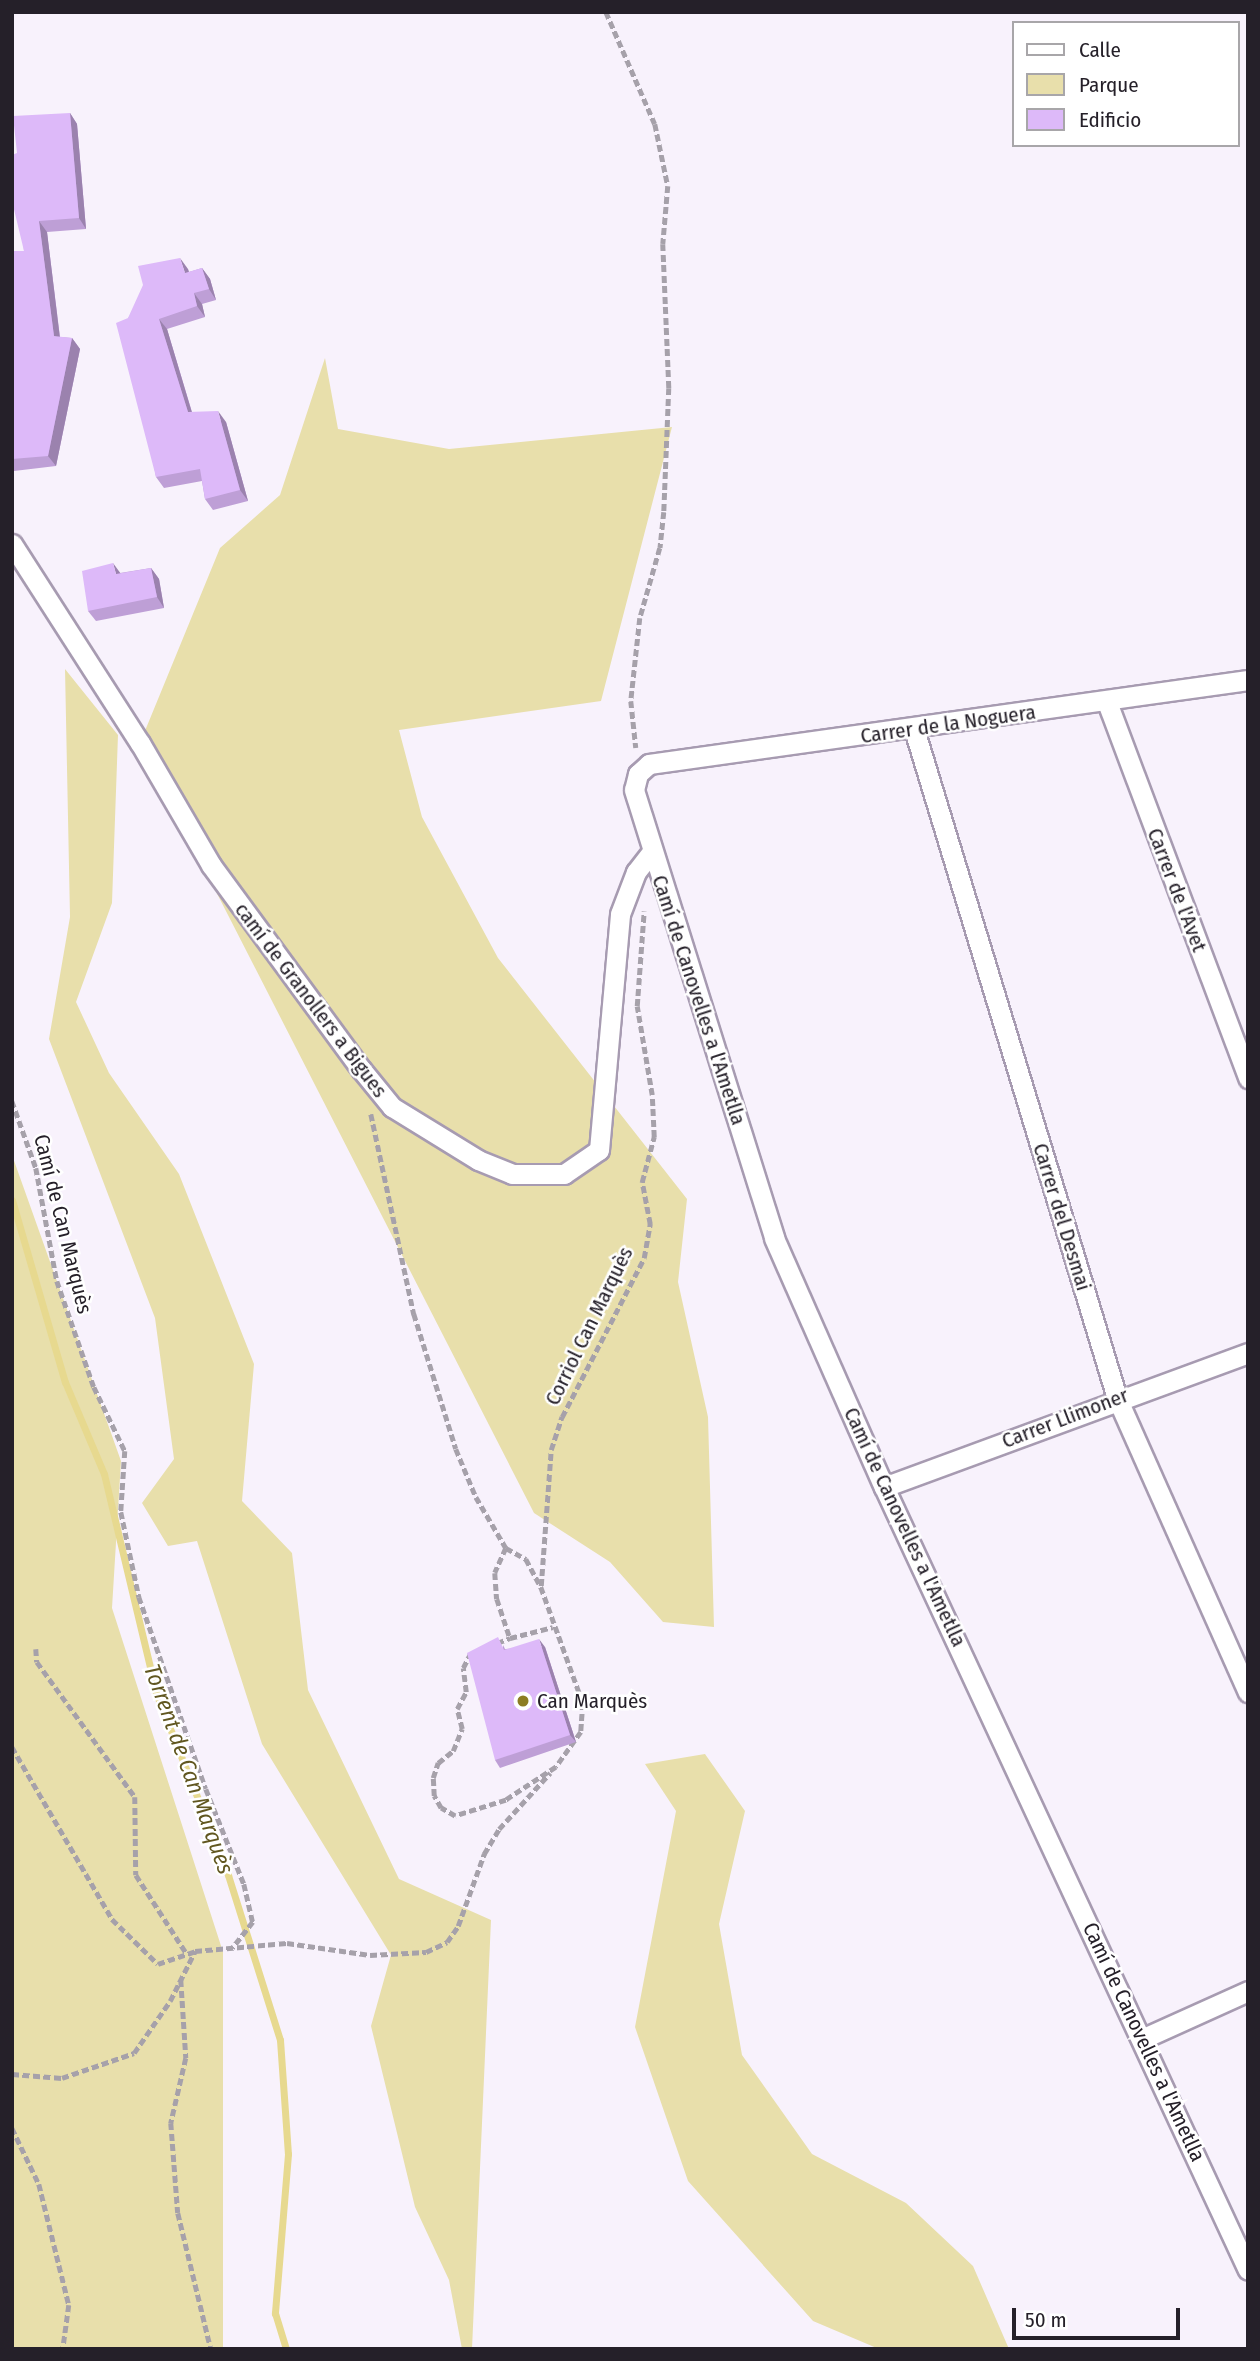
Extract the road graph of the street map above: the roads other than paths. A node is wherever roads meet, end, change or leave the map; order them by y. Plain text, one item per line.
1 (12, 544) edge
2 (1248, 680) edge
3 (1107, 702) junction
4 (915, 729) junction
5 (643, 769) joint
6 (651, 853) junction
7 (1248, 1078) edge
8 (1248, 1353) edge
9 (1117, 1398) junction
10 (884, 1487) junction
11 (1248, 1692) edge
12 (1248, 1991) edge
13 (1144, 2038) junction
14 (1248, 2270) edge

1 - 6 street, camí de Granollers a Bigues
2 - 3 street, Carrer de la Noguera
3 - 4 street, Carrer de la Noguera
3 - 7 street, Carrer de l'Avet
4 - 5 street, Carrer de la Noguera
4 - 9 street, Carrer del Desmai
5 - 6 street, Camí de Canovelles a l'Ametlla
6 - 10 street, Camí de Canovelles a l'Ametlla
8 - 9 street, Carrer Llimoner
9 - 10 street, Carrer Llimoner
9 - 11 street, Carrer del Desmai
10 - 13 street, Camí de Canovelles a l'Ametlla
12 - 13 street
13 - 14 street, Camí de Canovelles a l'Ametlla

